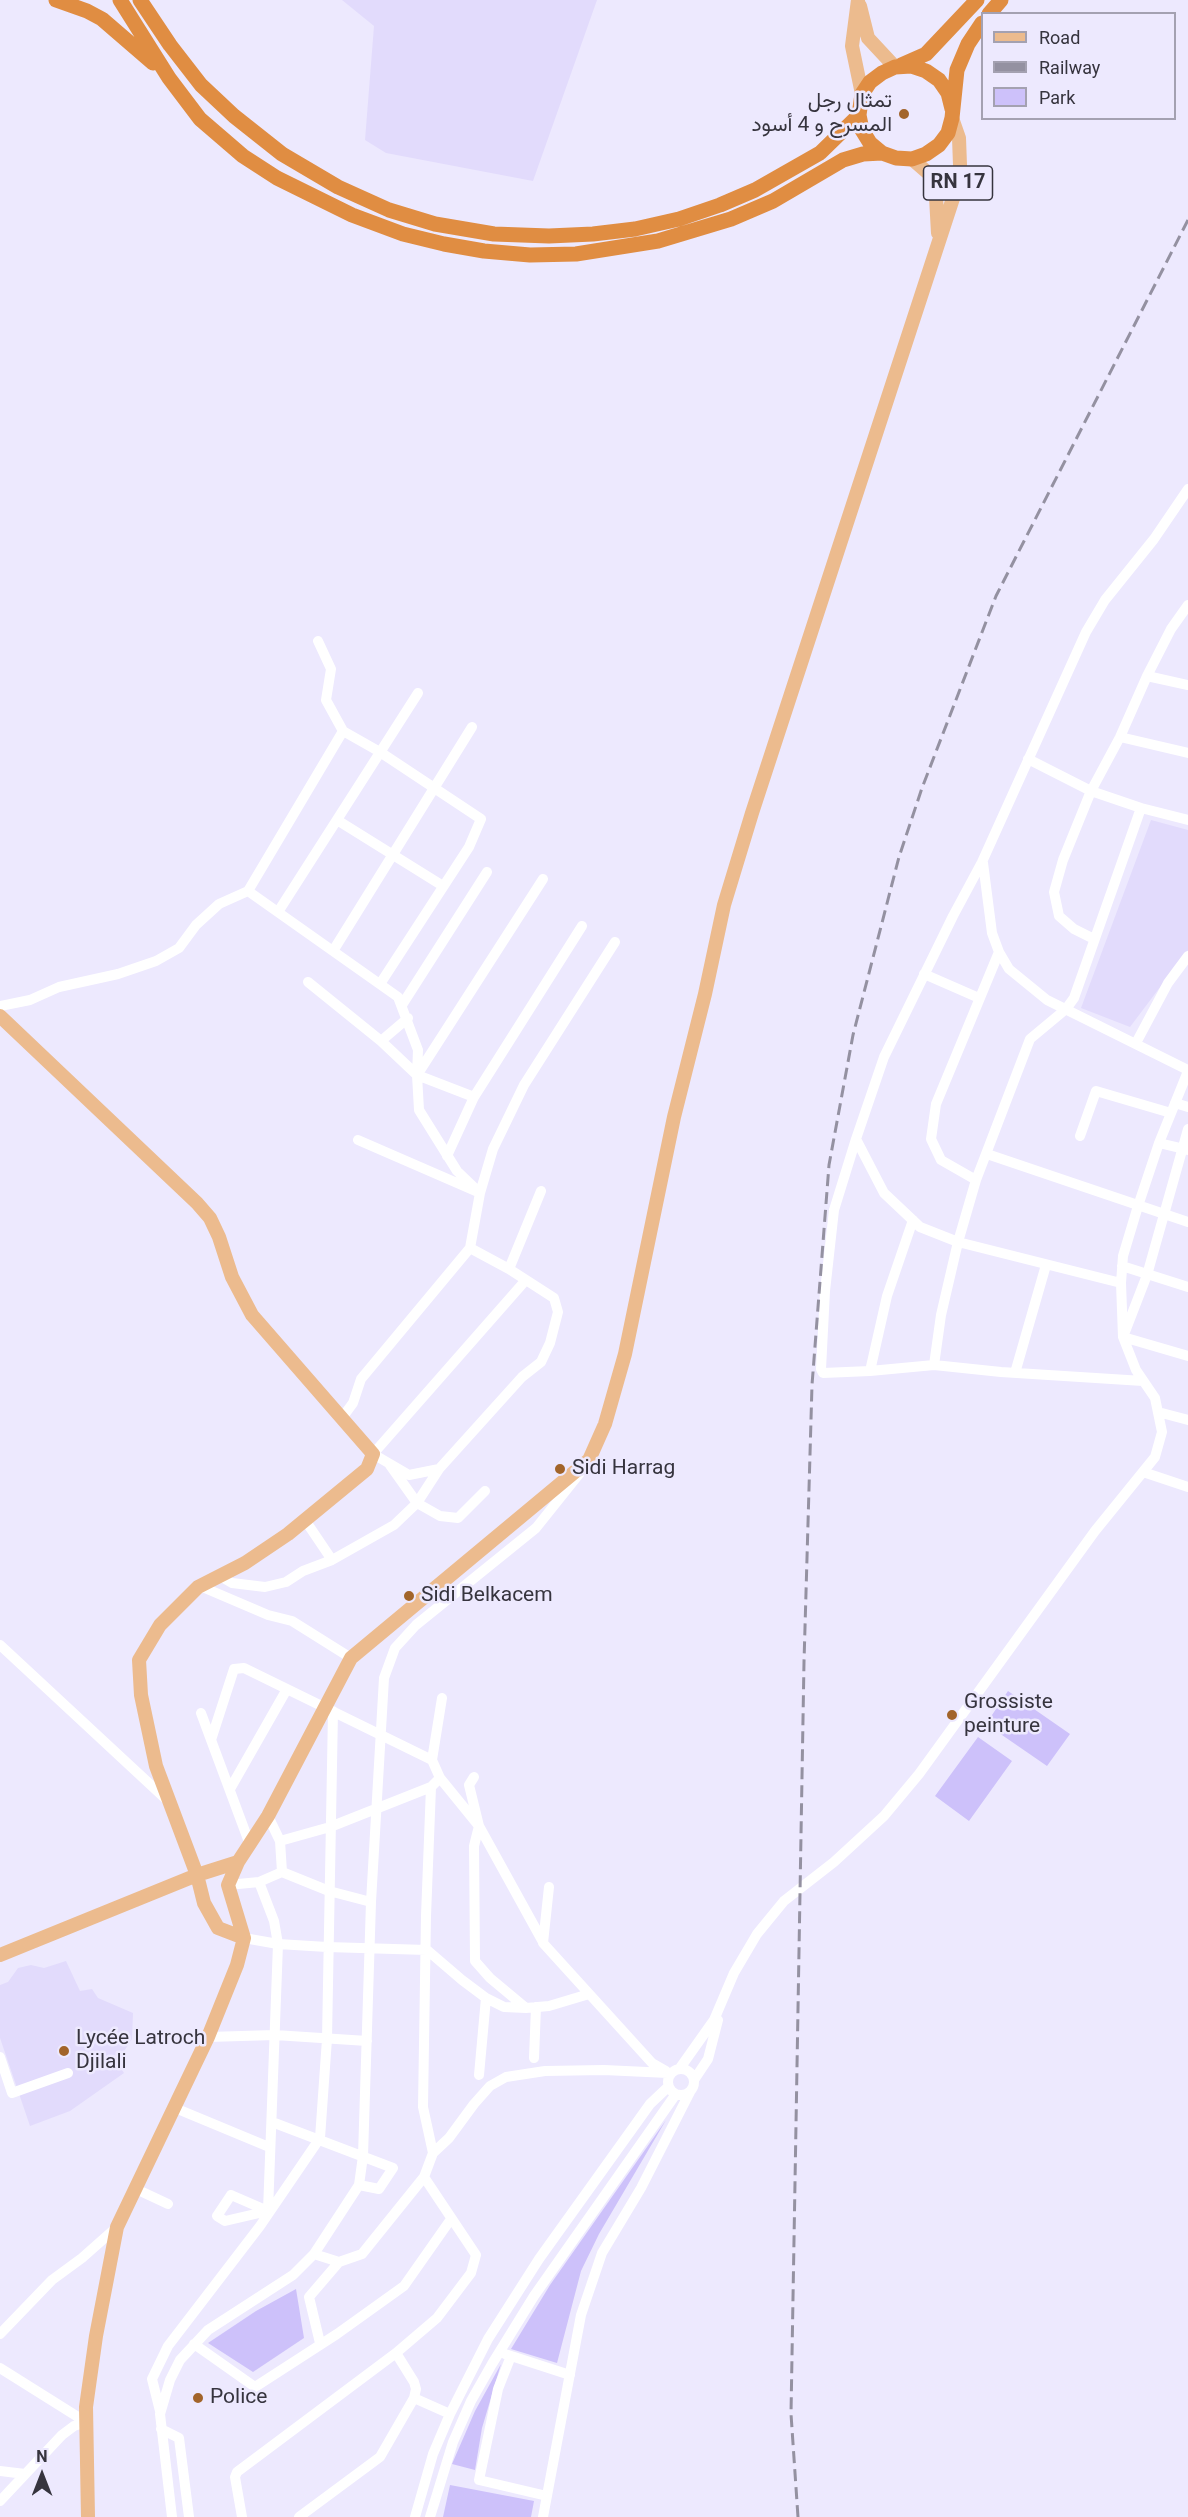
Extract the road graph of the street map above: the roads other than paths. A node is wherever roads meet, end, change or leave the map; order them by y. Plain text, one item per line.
1 (56, 0) edge
2 (120, 0) edge
3 (140, 0) edge
4 (858, 0) edge
5 (977, 0) edge
6 (1001, 0) edge
7 (991, 12) edge
8 (981, 24) edge
9 (895, 67) junction
10 (169, 78) junction
11 (862, 94) junction
12 (952, 114) junction
13 (859, 115) junction
14 (882, 153) junction
15 (912, 159) junction
16 (939, 246) junction
17 (1188, 489) edge
18 (1188, 604) edge
19 (318, 640) dead end
20 (1147, 676) junction
21 (1188, 685) edge
22 (418, 693) dead end
23 (472, 727) dead end
24 (343, 731) junction
25 (1120, 736) junction
26 (380, 752) junction
27 (1188, 753) edge
28 (1028, 759) junction
29 (434, 787) junction
30 (1092, 791) junction
31 (1141, 808) junction
32 (337, 820) junction
33 (1188, 820) edge
34 (392, 855) junction
35 (982, 862) junction
36 (487, 872) dead end
37 (543, 879) dead end
38 (443, 886) junction
39 (248, 891) junction
40 (278, 912) junction
41 (582, 926) dead end
42 (1094, 939) junction
43 (615, 942) dead end
44 (333, 951) junction
45 (999, 952) junction
46 (1188, 956) edge
47 (924, 974) junction
48 (308, 982) dead end
49 (380, 984) junction
50 (979, 998) junction
51 (402, 1005) junction
52 (0, 1006) edge
53 (1066, 1009) junction
54 (0, 1016) edge
55 (408, 1018) junction
56 (381, 1041) junction
57 (1136, 1043) junction
58 (1188, 1071) edge
59 (417, 1075) junction
60 (474, 1097) junction
61 (1188, 1107) edge
62 (1173, 1108) junction
63 (1188, 1129) edge
64 (1080, 1136) dead end
65 (856, 1139) junction
66 (358, 1140) dead end
67 (1159, 1143) junction
68 (1184, 1149) edge
69 (987, 1154) junction
70 (447, 1156) junction
71 (976, 1180) junction
72 (541, 1191) dead end
73 (480, 1193) junction
74 (1138, 1206) junction
75 (1162, 1215) junction
76 (913, 1220) junction
77 (1188, 1222) edge
78 (958, 1242) junction
79 (470, 1248) junction
80 (1046, 1265) junction
81 (1122, 1266) junction
82 (508, 1269) junction
83 (1146, 1275) junction
84 (525, 1281) junction
85 (1121, 1283) junction
86 (1188, 1287) edge
87 (1123, 1337) junction
88 (1188, 1356) edge
89 (934, 1365) junction
90 (870, 1371) junction
91 (1015, 1373) junction
92 (1143, 1381) junction
93 (1158, 1412) junction
94 (342, 1418) junction
95 (1188, 1420) edge
96 (373, 1454) junction
97 (590, 1460) junction
98 (387, 1462) junction
99 (439, 1468) junction
100 (1143, 1472) junction
101 (1188, 1486) edge
102 (485, 1491) dead end
103 (417, 1503) junction
104 (305, 1520) junction
105 (332, 1560) junction
106 (220, 1576) junction
107 (200, 1586) junction
108 (0, 1645) edge
109 (351, 1658) junction
110 (287, 1689) junction
111 (442, 1698) dead end
112 (328, 1709) junction
113 (201, 1713) dead end
114 (380, 1733) junction
115 (211, 1740) junction
116 (432, 1760) junction
117 (474, 1777) dead end
118 (440, 1778) junction
119 (431, 1787) junction
120 (230, 1789) junction
121 (168, 1801) junction
122 (376, 1808) junction
123 (267, 1816) junction
124 (479, 1826) junction
125 (330, 1827) junction
126 (280, 1841) junction
127 (249, 1842) junction
128 (238, 1862) junction
129 (282, 1872) junction
130 (197, 1875) junction
131 (259, 1882) junction
132 (228, 1885) junction
133 (549, 1887) dead end
134 (329, 1891) junction
135 (371, 1902) junction
136 (244, 1938) junction
137 (543, 1942) junction
138 (278, 1944) junction
139 (327, 1947) junction
140 (370, 1948) junction
141 (427, 1950) junction
142 (0, 1955) edge
143 (589, 1994) junction
144 (486, 1998) junction
145 (721, 2002) junction
146 (531, 2008) junction
147 (275, 2035) junction
148 (208, 2037) junction
149 (327, 2039) junction
150 (367, 2041) junction
151 (0, 2057) edge
152 (534, 2058) dead end
153 (680, 2068) junction
154 (68, 2073) dead end
155 (668, 2073) junction
156 (479, 2075) dead end
157 (693, 2085) junction
158 (672, 2090) junction
159 (175, 2108) junction
160 (272, 2122) junction
161 (320, 2138) junction
162 (269, 2147) junction
163 (433, 2153) junction
164 (363, 2156) junction
165 (424, 2177) junction
166 (359, 2186) junction
167 (136, 2189) junction
168 (168, 2204) dead end
169 (268, 2211) junction
170 (451, 2219) junction
171 (117, 2228) junction
172 (314, 2254) junction
173 (339, 2262) junction
174 (0, 2334) edge
175 (320, 2343) junction
176 (194, 2344) junction
177 (499, 2352) junction
178 (396, 2353) junction
179 (511, 2356) junction
180 (0, 2368) edge
181 (570, 2375) junction
182 (0, 2378) edge
183 (17, 2380) junction
184 (414, 2398) junction
185 (160, 2414) junction
186 (450, 2414) junction
187 (86, 2422) junction
188 (161, 2429) junction
189 (0, 2471) edge
190 (25, 2474) junction
191 (547, 2496) junction
192 (0, 2501) edge
193 (88, 2517) edge
194 (172, 2517) edge
195 (189, 2517) edge
196 (242, 2517) edge
197 (299, 2517) edge
198 (415, 2517) edge
199 (429, 2517) edge
200 (543, 2517) edge

1 - 10 highway
2 - 10 highway
3 - 13 highway
4 - 9 main road
4 - 11 main road
5 - 9 highway
6 - 7 highway
8 - 12 highway
9 - 11 highway
9 - 12 highway
10 - 14 highway
11 - 13 highway
12 - 15 highway
12 - 16 main road, RN 17
13 - 14 highway
14 - 15 highway
15 - 16 main road, RN 17
16 - 97 main road, RN 17
17 - 28 street
18 - 20 street
19 - 24 street
20 - 21 street
20 - 25 street
22 - 26 street
23 - 29 street
24 - 26 street
24 - 39 street
25 - 27 street
25 - 30 street
26 - 29 street
26 - 32 street
28 - 30 street
28 - 35 street
29 - 34 street
29 - 38 street
30 - 31 street
30 - 42 street
31 - 33 street
31 - 42 street
32 - 34 street
32 - 40 street
34 - 38 street
34 - 44 street
35 - 45 street
35 - 47 street
36 - 51 street
37 - 59 street
38 - 49 street
39 - 40 street
39 - 52 street
40 - 44 street
41 - 60 street
42 - 53 street
43 - 73 street
44 - 49 street
45 - 50 street
45 - 53 street
46 - 57 street
47 - 50 street
47 - 65 street
48 - 56 street
49 - 51 street
50 - 71 street
51 - 55 street
53 - 57 street
53 - 69 street
54 - 94 main road
55 - 56 street
55 - 59 street
56 - 59 street
57 - 58 street
58 - 62 street
59 - 60 street
59 - 70 street
60 - 70 street
61 - 62 street
62 - 64 street
62 - 67 street
63 - 68 street
65 - 76 street
65 - 90 street
66 - 73 street
67 - 68 street
67 - 74 street
68 - 75 street
69 - 71 street
69 - 74 street
70 - 73 street
71 - 78 street
72 - 82 street
73 - 79 street
74 - 75 street
74 - 81 street
75 - 77 street
75 - 83 street
76 - 78 street
76 - 90 street
78 - 80 street
78 - 89 street
79 - 82 street
79 - 94 street
80 - 85 street
80 - 91 street
81 - 83 street
81 - 85 street
82 - 84 street
83 - 86 street
83 - 87 street
84 - 96 street
84 - 99 street
85 - 87 street
87 - 88 street
87 - 92 street
89 - 90 street
89 - 91 street
91 - 92 street
92 - 93 street
93 - 95 street
93 - 100 street
94 - 96 main road
96 - 98 street
96 - 104 main road
97 - 109 main road, RN 17
97 - 114 street
98 - 99 street
98 - 103 street
99 - 103 street
100 - 101 street
100 - 145 street
102 - 103 street
103 - 105 street
104 - 105 street
104 - 106 main road
105 - 106 street
106 - 107 main road
107 - 109 street
107 - 121 main road
108 - 121 street
109 - 112 main road, RN 17
110 - 112 street
110 - 115 street
110 - 120 street
111 - 116 street
112 - 114 street
112 - 123 main road, RN 17
112 - 125 street
113 - 115 street
114 - 116 street
114 - 122 street
115 - 120 street
116 - 118 street
117 - 124 street
118 - 119 street
118 - 124 street
119 - 122 street
119 - 141 street
120 - 127 street
121 - 130 main road
122 - 125 street
122 - 135 street
123 - 126 street
123 - 127 main road, RN 17
124 - 137 street
124 - 146 street
125 - 126 street
125 - 134 street
126 - 129 street
127 - 128 main road, RN 17
128 - 130 main road
128 - 132 main road, RN 17
129 - 131 street
129 - 134 street
130 - 136 main road
130 - 142 main road
131 - 132 street
131 - 138 street
132 - 136 main road
133 - 137 street
134 - 135 street
134 - 139 street
135 - 140 street
136 - 138 street
136 - 148 main road
137 - 143 street
138 - 139 street
138 - 147 street
139 - 140 street
139 - 149 street
140 - 141 street
140 - 150 street
141 - 144 street
141 - 163 street
143 - 146 street
143 - 155 street
144 - 146 street
144 - 156 street
145 - 153 street
145 - 157 street
146 - 152 street
147 - 148 street
147 - 149 street
147 - 160 street
148 - 159 main road
149 - 150 street
149 - 161 street
150 - 164 street
151 - 154 street
153 - 155 street
153 - 157 street
155 - 158 street
155 - 163 street
157 - 158 street
157 - 181 street
158 - 177 street
158 - 186 street
159 - 162 street
159 - 167 main road
160 - 161 street
160 - 162 street
161 - 164 street
161 - 169 street
162 - 169 street
163 - 165 street
164 - 166 street
164 - 166 street
165 - 170 street
165 - 173 street
166 - 172 street
167 - 168 street
167 - 171 main road
169 - 185 street
170 - 175 street
170 - 178 street
171 - 174 street
171 - 187 main road
172 - 173 street
172 - 176 street
173 - 175 street
175 - 176 street
176 - 185 street
177 - 179 street
177 - 199 street
178 - 184 street
178 - 196 street
179 - 181 street
179 - 191 street
180 - 183 street
181 - 191 street
182 - 183 street
183 - 187 street
184 - 186 street
184 - 197 street
185 - 188 street
186 - 198 street
187 - 190 street
187 - 193 main road
188 - 194 street
188 - 195 street
189 - 190 street
190 - 192 street
191 - 200 street

